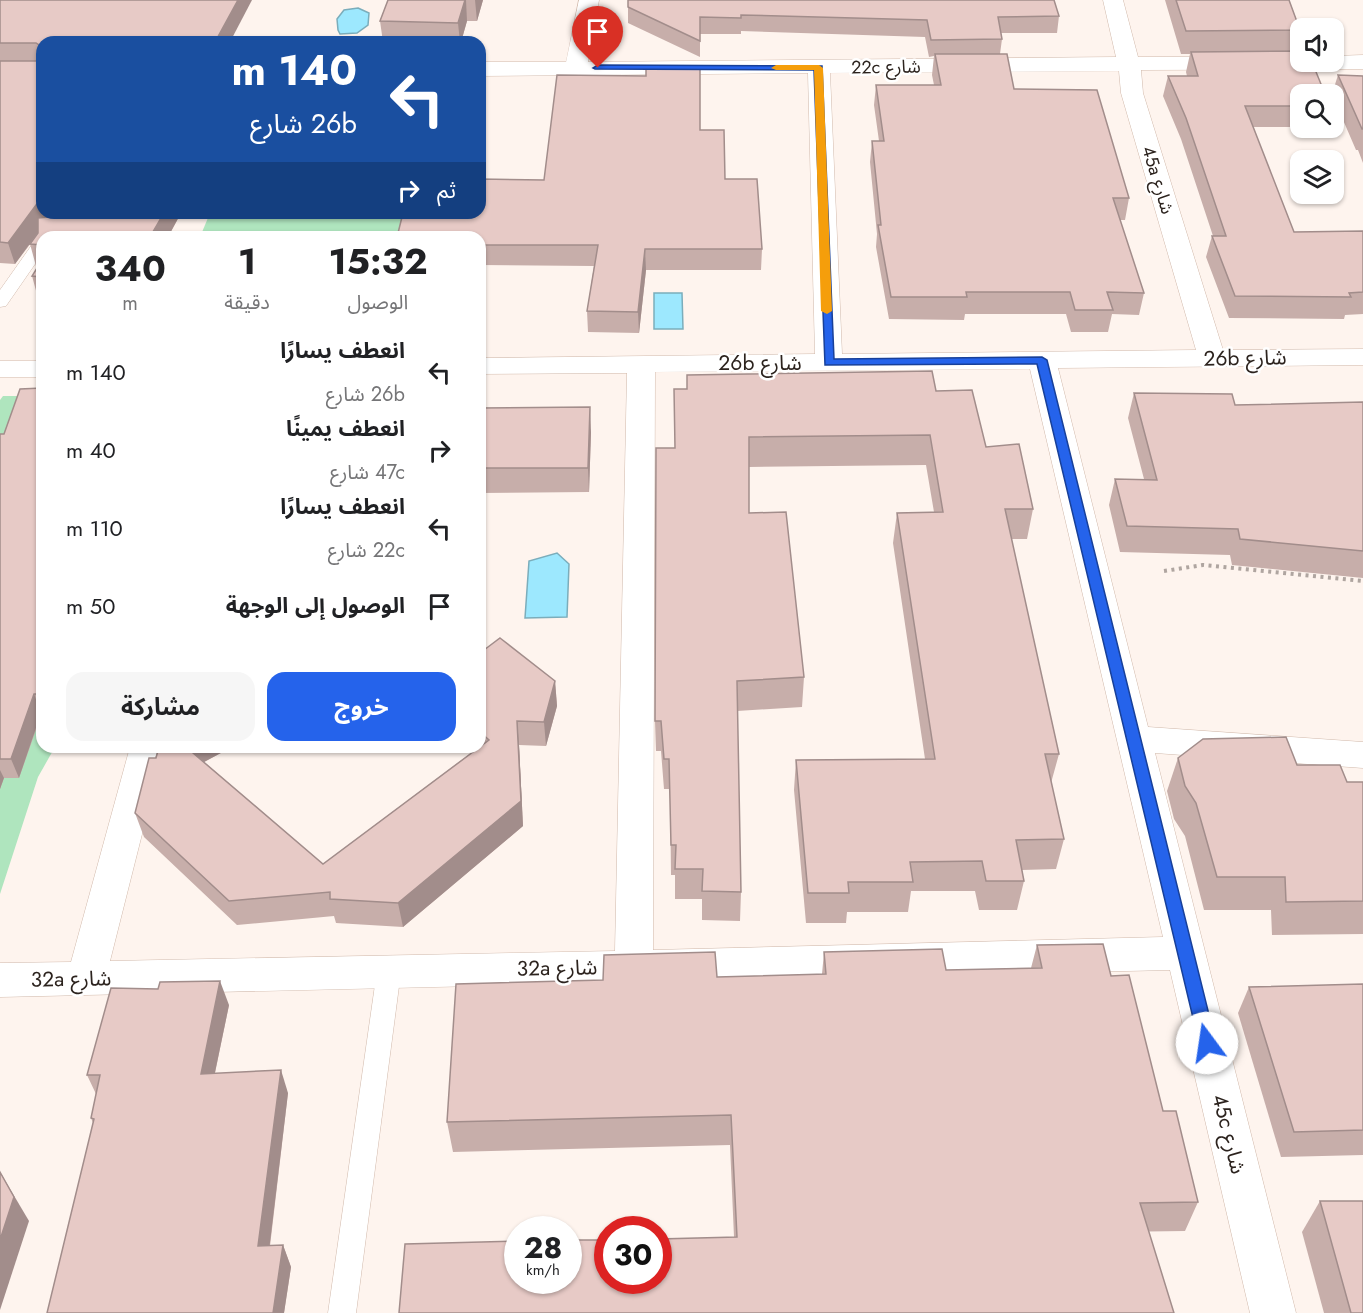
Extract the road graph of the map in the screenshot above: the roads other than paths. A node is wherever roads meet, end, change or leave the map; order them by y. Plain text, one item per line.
1 (589, 0) edge
2 (1113, 0) edge
3 (1363, 62) edge
4 (1129, 64) junction
5 (576, 68) junction
6 (819, 68) junction
7 (486, 69) edge
8 (36, 250) edge
9 (0, 302) edge
10 (1363, 357) edge
11 (1212, 358) junction
12 (1042, 360) junction
13 (829, 363) junction
14 (641, 364) junction
15 (486, 366) edge
16 (36, 370) edge
17 (3, 374) edge
18 (1134, 739) junction
19 (145, 753) edge
20 (1363, 755) edge
21 (1185, 953) junction
22 (634, 967) junction
23 (389, 971) junction
24 (86, 979) junction
25 (0, 980) edge
26 (342, 1313) edge
27 (1273, 1313) edge

1 - 5 street
2 - 4 street, 45a شارع
3 - 4 street, 22c شارع
4 - 6 street, 22c شارع
4 - 11 street, 45a شارع
5 - 6 street, 22c شارع
5 - 7 street, 22c شارع
6 - 13 street
8 - 9 lane
10 - 11 street, 26b شارع
11 - 12 street, 26b شارع
12 - 13 street, 26b شارع
12 - 18 street, 45c شارع
13 - 14 street, 26b شارع
14 - 15 street, 26b شارع
14 - 22 street
16 - 17 street
18 - 20 street
18 - 21 street, 45c شارع
19 - 24 street
21 - 22 street, 32a شارع
21 - 27 street, 45c شارع
22 - 23 street, 32a شارع
23 - 24 street, 32a شارع
23 - 26 lane
24 - 25 street, 32a شارع

